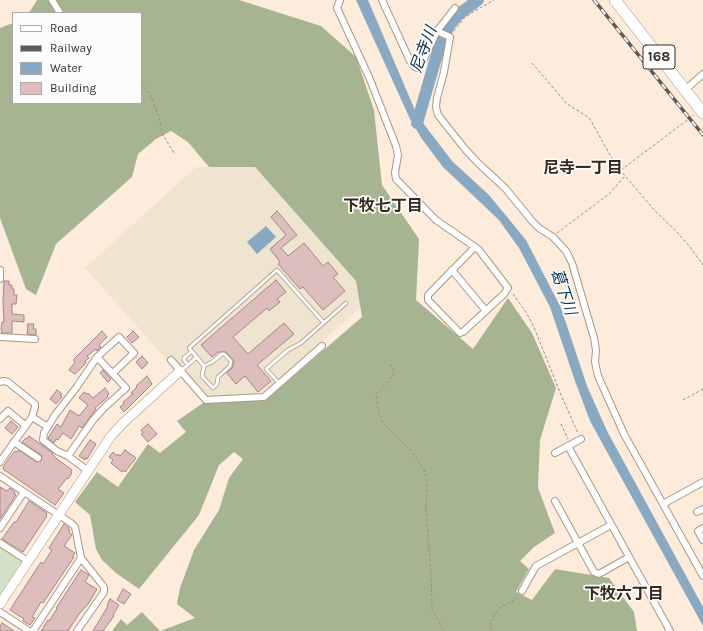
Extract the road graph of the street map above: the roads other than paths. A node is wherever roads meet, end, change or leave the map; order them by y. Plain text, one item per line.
1 (52, 0) edge
2 (340, 0) edge
3 (382, 0) edge
4 (615, 0) edge
5 (455, 8) dead end
6 (59, 12) edge
7 (437, 31) junction
8 (703, 74) edge
9 (684, 90) junction
10 (703, 113) edge
11 (475, 247) junction
12 (0, 270) edge
13 (452, 270) junction
14 (0, 279) edge
15 (346, 303) dead end
16 (486, 311) junction
17 (324, 323) junction
18 (0, 337) edge
19 (35, 339) dead end
20 (322, 346) dead end
21 (192, 351) junction
22 (97, 356) junction
23 (197, 357) junction
24 (171, 360) dead end
25 (188, 365) junction
26 (204, 366) junction
27 (180, 371) junction
28 (113, 373) junction
29 (0, 382) edge
30 (280, 384) junction
31 (32, 417) junction
32 (0, 419) edge
33 (25, 425) junction
34 (48, 427) junction
35 (581, 439) road end
36 (14, 442) junction
37 (569, 446) junction
38 (555, 453) dead end
39 (68, 456) junction
40 (38, 458) dead end
41 (0, 462) edge
42 (88, 471) junction
43 (0, 476) edge
44 (703, 482) edge
45 (24, 492) junction
46 (555, 501) dead end
47 (663, 504) junction
48 (59, 515) junction
49 (611, 525) junction
50 (0, 528) edge
51 (703, 528) edge
52 (703, 540) edge
53 (0, 543) edge
54 (578, 543) junction
55 (629, 557) junction
56 (81, 558) junction
57 (28, 561) junction
58 (703, 576) edge
59 (522, 591) road end
60 (0, 604) edge
61 (0, 612) edge
62 (30, 631) edge
63 (33, 631) edge
64 (77, 631) edge
65 (670, 631) edge

1 - 6 street
2 - 11 street
3 - 7 street
4 - 9 highway, 168
5 - 7 street
7 - 47 street
8 - 9 street
9 - 10 highway, 168
11 - 13 street
11 - 16 street
12 - 14 street
13 - 16 street
13 - 16 street
15 - 17 lane
17 - 21 lane
17 - 30 lane
18 - 19 street
20 - 30 street
21 - 23 lane
21 - 25 lane
22 - 28 street
22 - 28 street
22 - 34 street
23 - 25 lane
23 - 26 lane
24 - 27 street
25 - 27 lane
26 - 26 lane
27 - 30 street
27 - 42 street
28 - 39 street
29 - 31 street
31 - 33 street
31 - 34 street
32 - 33 street
33 - 36 street
34 - 39 street
35 - 37 street
36 - 40 street
36 - 41 street
37 - 38 street
37 - 49 street
39 - 42 street
42 - 48 street
43 - 45 street
44 - 47 street
45 - 48 street
45 - 50 street
46 - 54 street
47 - 58 street
48 - 56 street
48 - 57 street
49 - 54 street
49 - 55 street
51 - 52 street
53 - 57 street
54 - 55 street
54 - 59 street
55 - 65 street
56 - 63 street
56 - 64 street
57 - 60 street
61 - 62 street

